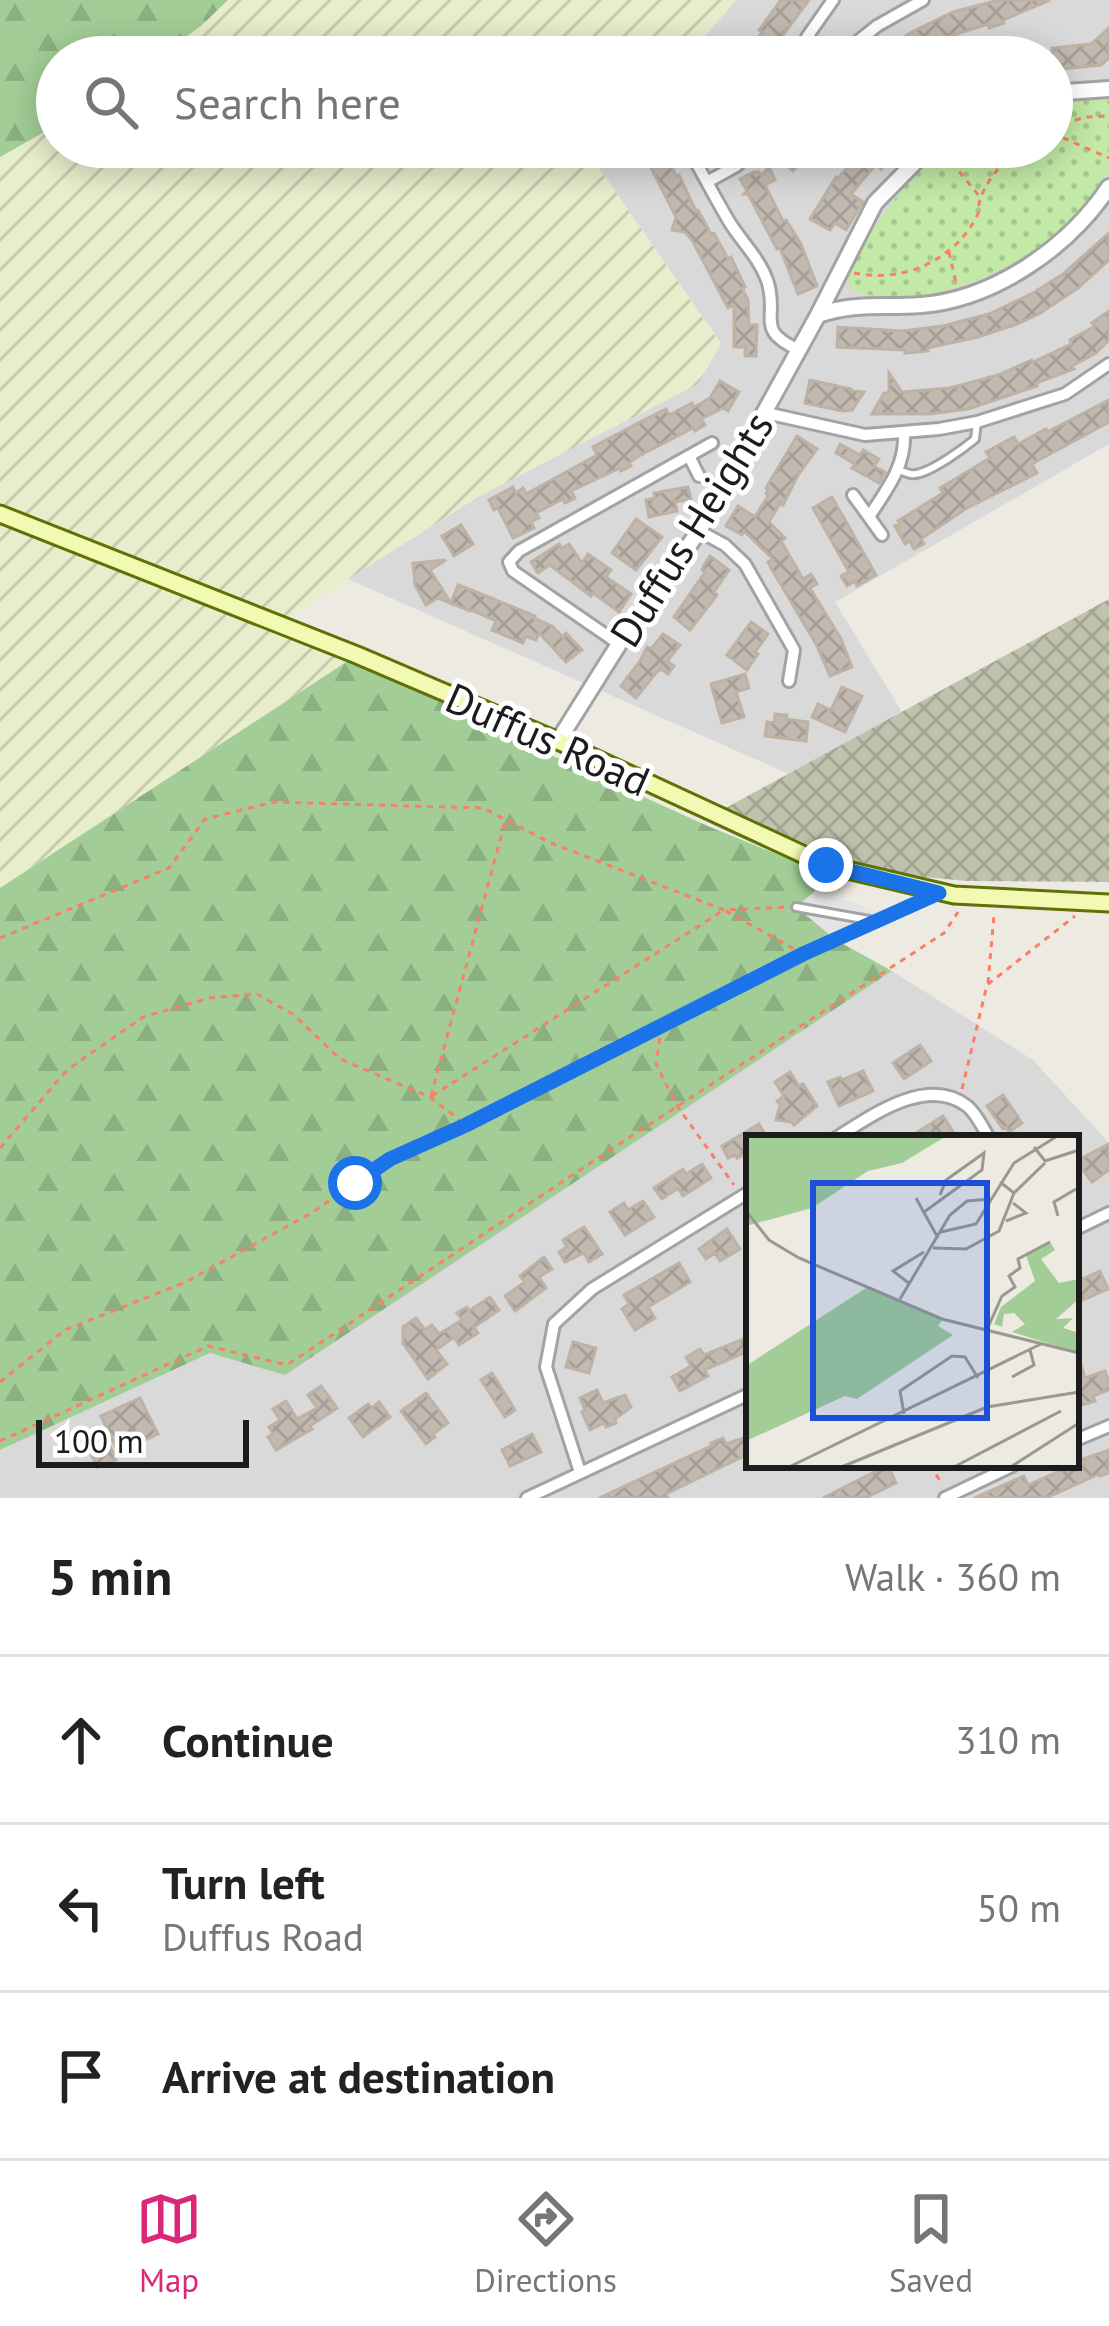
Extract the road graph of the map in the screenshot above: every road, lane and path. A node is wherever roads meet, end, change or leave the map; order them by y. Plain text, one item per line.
1 (833, 0) edge
2 (923, 0) edge
3 (808, 36) edge
4 (864, 36) edge
5 (1109, 89) edge
6 (1073, 92) edge
7 (1109, 116) edge
8 (1073, 121) edge
9 (1073, 140) edge
10 (1109, 158) edge
11 (699, 168) edge
12 (732, 168) edge
13 (909, 168) edge
14 (956, 168) edge
15 (999, 168) edge
16 (707, 182) junction
17 (1109, 188) edge
18 (980, 198) junction
19 (948, 250) junction
20 (840, 272) junction
21 (960, 296) junction
22 (857, 305) junction
23 (818, 315) junction
24 (799, 350) junction
25 (1109, 364) edge
26 (766, 413) junction
27 (977, 422) junction
28 (904, 432) junction
29 (712, 443) dead end
30 (689, 456) junction
31 (899, 470) junction
32 (699, 476) dead end
33 (853, 495) dead end
34 (0, 514) edge
35 (869, 517) junction
36 (699, 530) junction
37 (881, 535) dead end
38 (619, 644) junction
39 (789, 681) dead end
40 (558, 741) junction
41 (506, 820) junction
42 (939, 893) junction
43 (968, 896) junction
44 (996, 896) junction
45 (1102, 902) edge
46 (796, 907) joint
47 (724, 910) junction
48 (872, 921) junction
49 (0, 938) edge
50 (803, 954) junction
51 (988, 985) junction
52 (662, 1025) junction
53 (430, 1096) junction
54 (959, 1102) junction
55 (677, 1106) junction
56 (466, 1125) junction
57 (841, 1135) edge
58 (987, 1135) edge
59 (1, 1146) edge
60 (745, 1194) edge
61 (1109, 1213) edge
62 (1079, 1228) edge
63 (0, 1382) edge
64 (746, 1395) edge
65 (1109, 1426) edge
66 (1079, 1439) edge
67 (0, 1441) edge
68 (931, 1468) edge
69 (1008, 1468) edge
70 (580, 1472) junction
71 (948, 1497) edge
72 (527, 1498) edge

1 - 3 street
2 - 4 street
5 - 6 street
7 - 8 path
9 - 10 path
11 - 16 street
12 - 16 street
13 - 20 street, Duffus Heights
14 - 18 path
15 - 18 path
16 - 24 street
17 - 21 street
18 - 19 path
19 - 20 path
19 - 21 path
20 - 22 street
20 - 23 street, Duffus Heights
21 - 22 street
22 - 23 street
23 - 24 street, Duffus Heights
24 - 26 street, Duffus Heights
25 - 27 street
26 - 28 street
26 - 36 street, Duffus Heights
27 - 28 street
27 - 31 lane
28 - 31 street
29 - 30 street
30 - 32 street
30 - 38 street
31 - 35 street
33 - 35 street
34 - 40 main road, Duffus Road
35 - 37 street
36 - 38 street, Duffus Heights
36 - 39 street
38 - 40 street, Duffus Heights
40 - 42 main road, Duffus Road
41 - 47 path
41 - 49 path
41 - 53 path
42 - 43 main road, Duffus Road
42 - 48 lane
43 - 44 main road, Duffus Road
43 - 55 path
44 - 45 main road, Duffus Road
44 - 51 path
45 - 51 path
46 - 47 path
46 - 48 lane
47 - 50 path
47 - 53 path
48 - 50 lane
50 - 52 path
51 - 54 path
52 - 55 path
52 - 56 path
53 - 56 path
53 - 59 path
54 - 57 street
54 - 58 street
55 - 60 path
55 - 67 path
56 - 63 path
60 - 70 street
61 - 62 street
64 - 70 street
65 - 66 street
68 - 71 path
69 - 71 street
70 - 72 street

